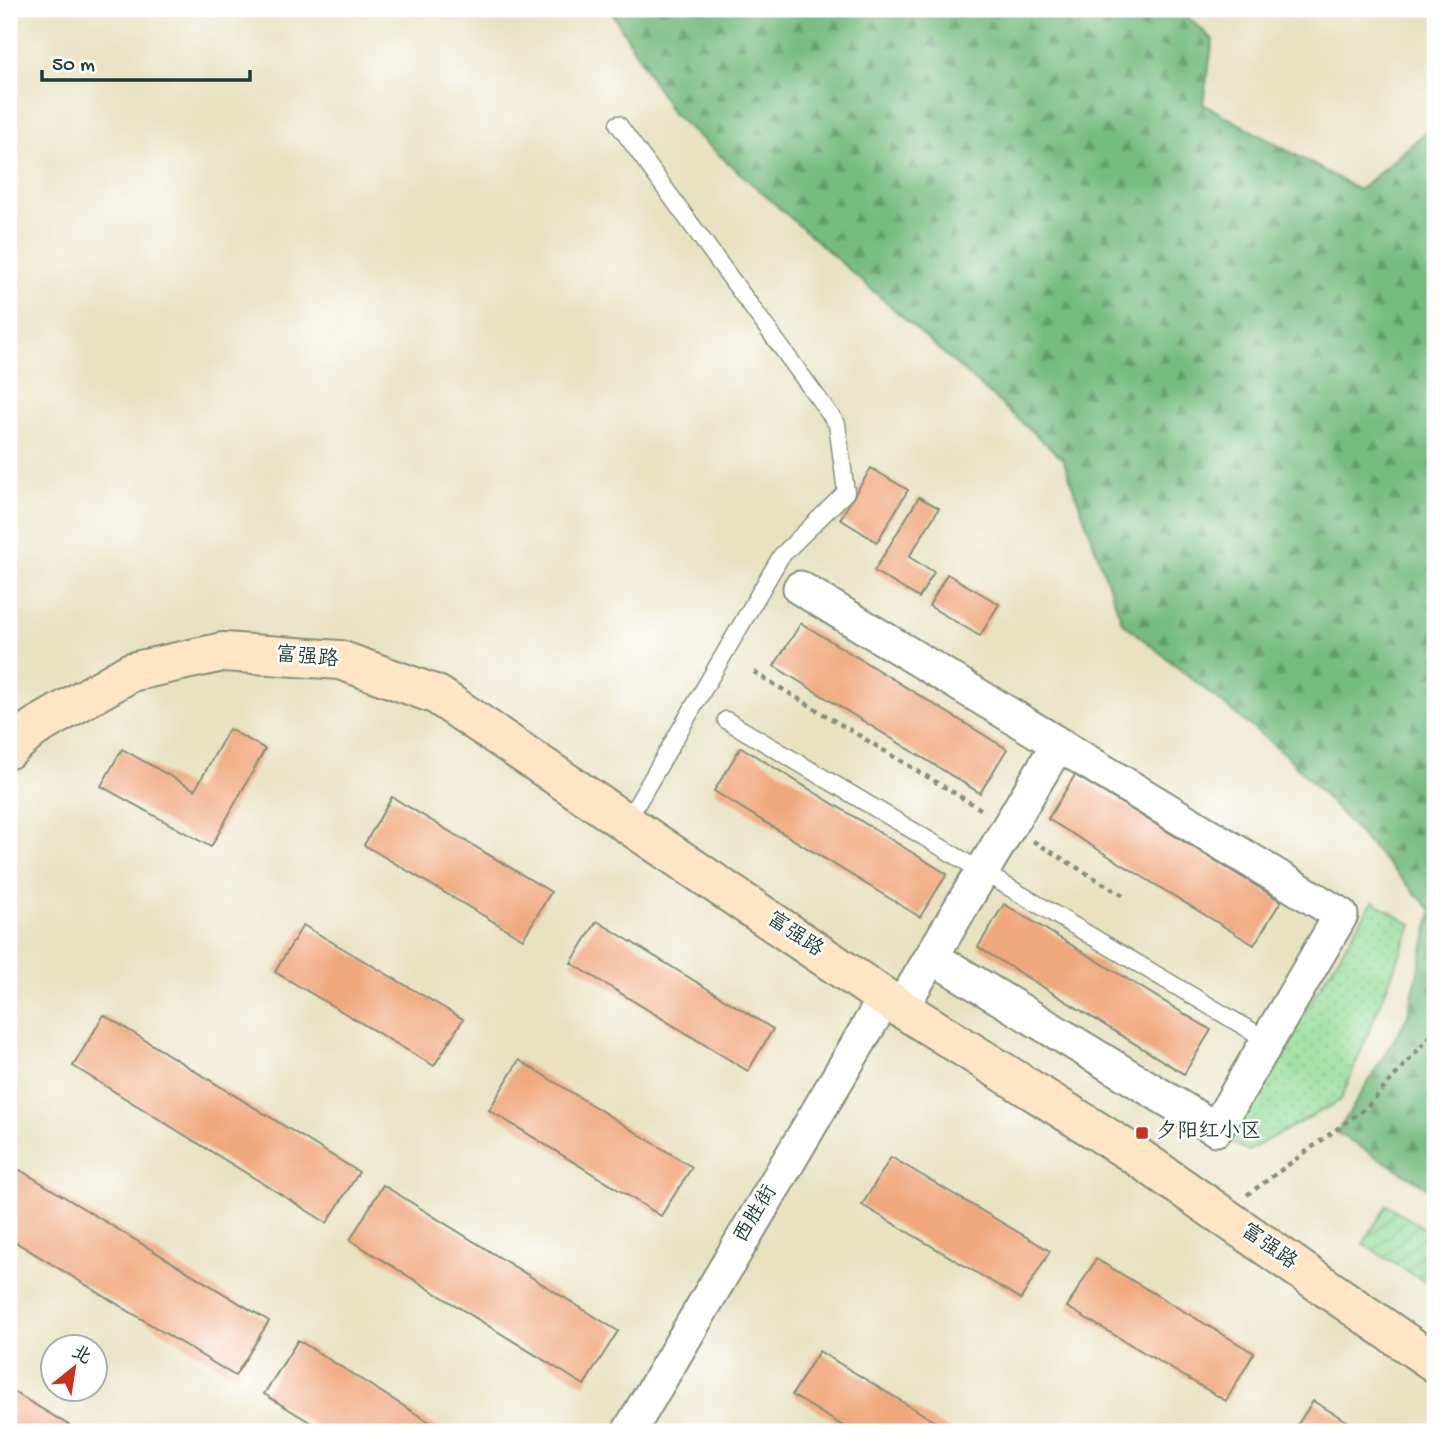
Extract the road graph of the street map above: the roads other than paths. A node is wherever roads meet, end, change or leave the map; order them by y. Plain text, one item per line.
1 (618, 124) dead end
2 (800, 588) dead end
3 (726, 720) dead end
4 (1058, 744) junction
5 (9, 749) edge
6 (625, 822) junction
7 (982, 872) junction
8 (932, 957) junction
9 (893, 1003) junction
10 (1267, 1040) junction
11 (1435, 1363) edge
12 (629, 1432) edge

1 - 6 lane
2 - 4 street
3 - 7 lane
4 - 7 street, 西胜街
4 - 10 street
5 - 6 street, 富强路
6 - 9 street, 富强路
7 - 8 street, 西胜街
7 - 10 lane
8 - 9 street, 西胜街
8 - 10 street
9 - 11 street, 富强路
9 - 12 street, 西胜街

